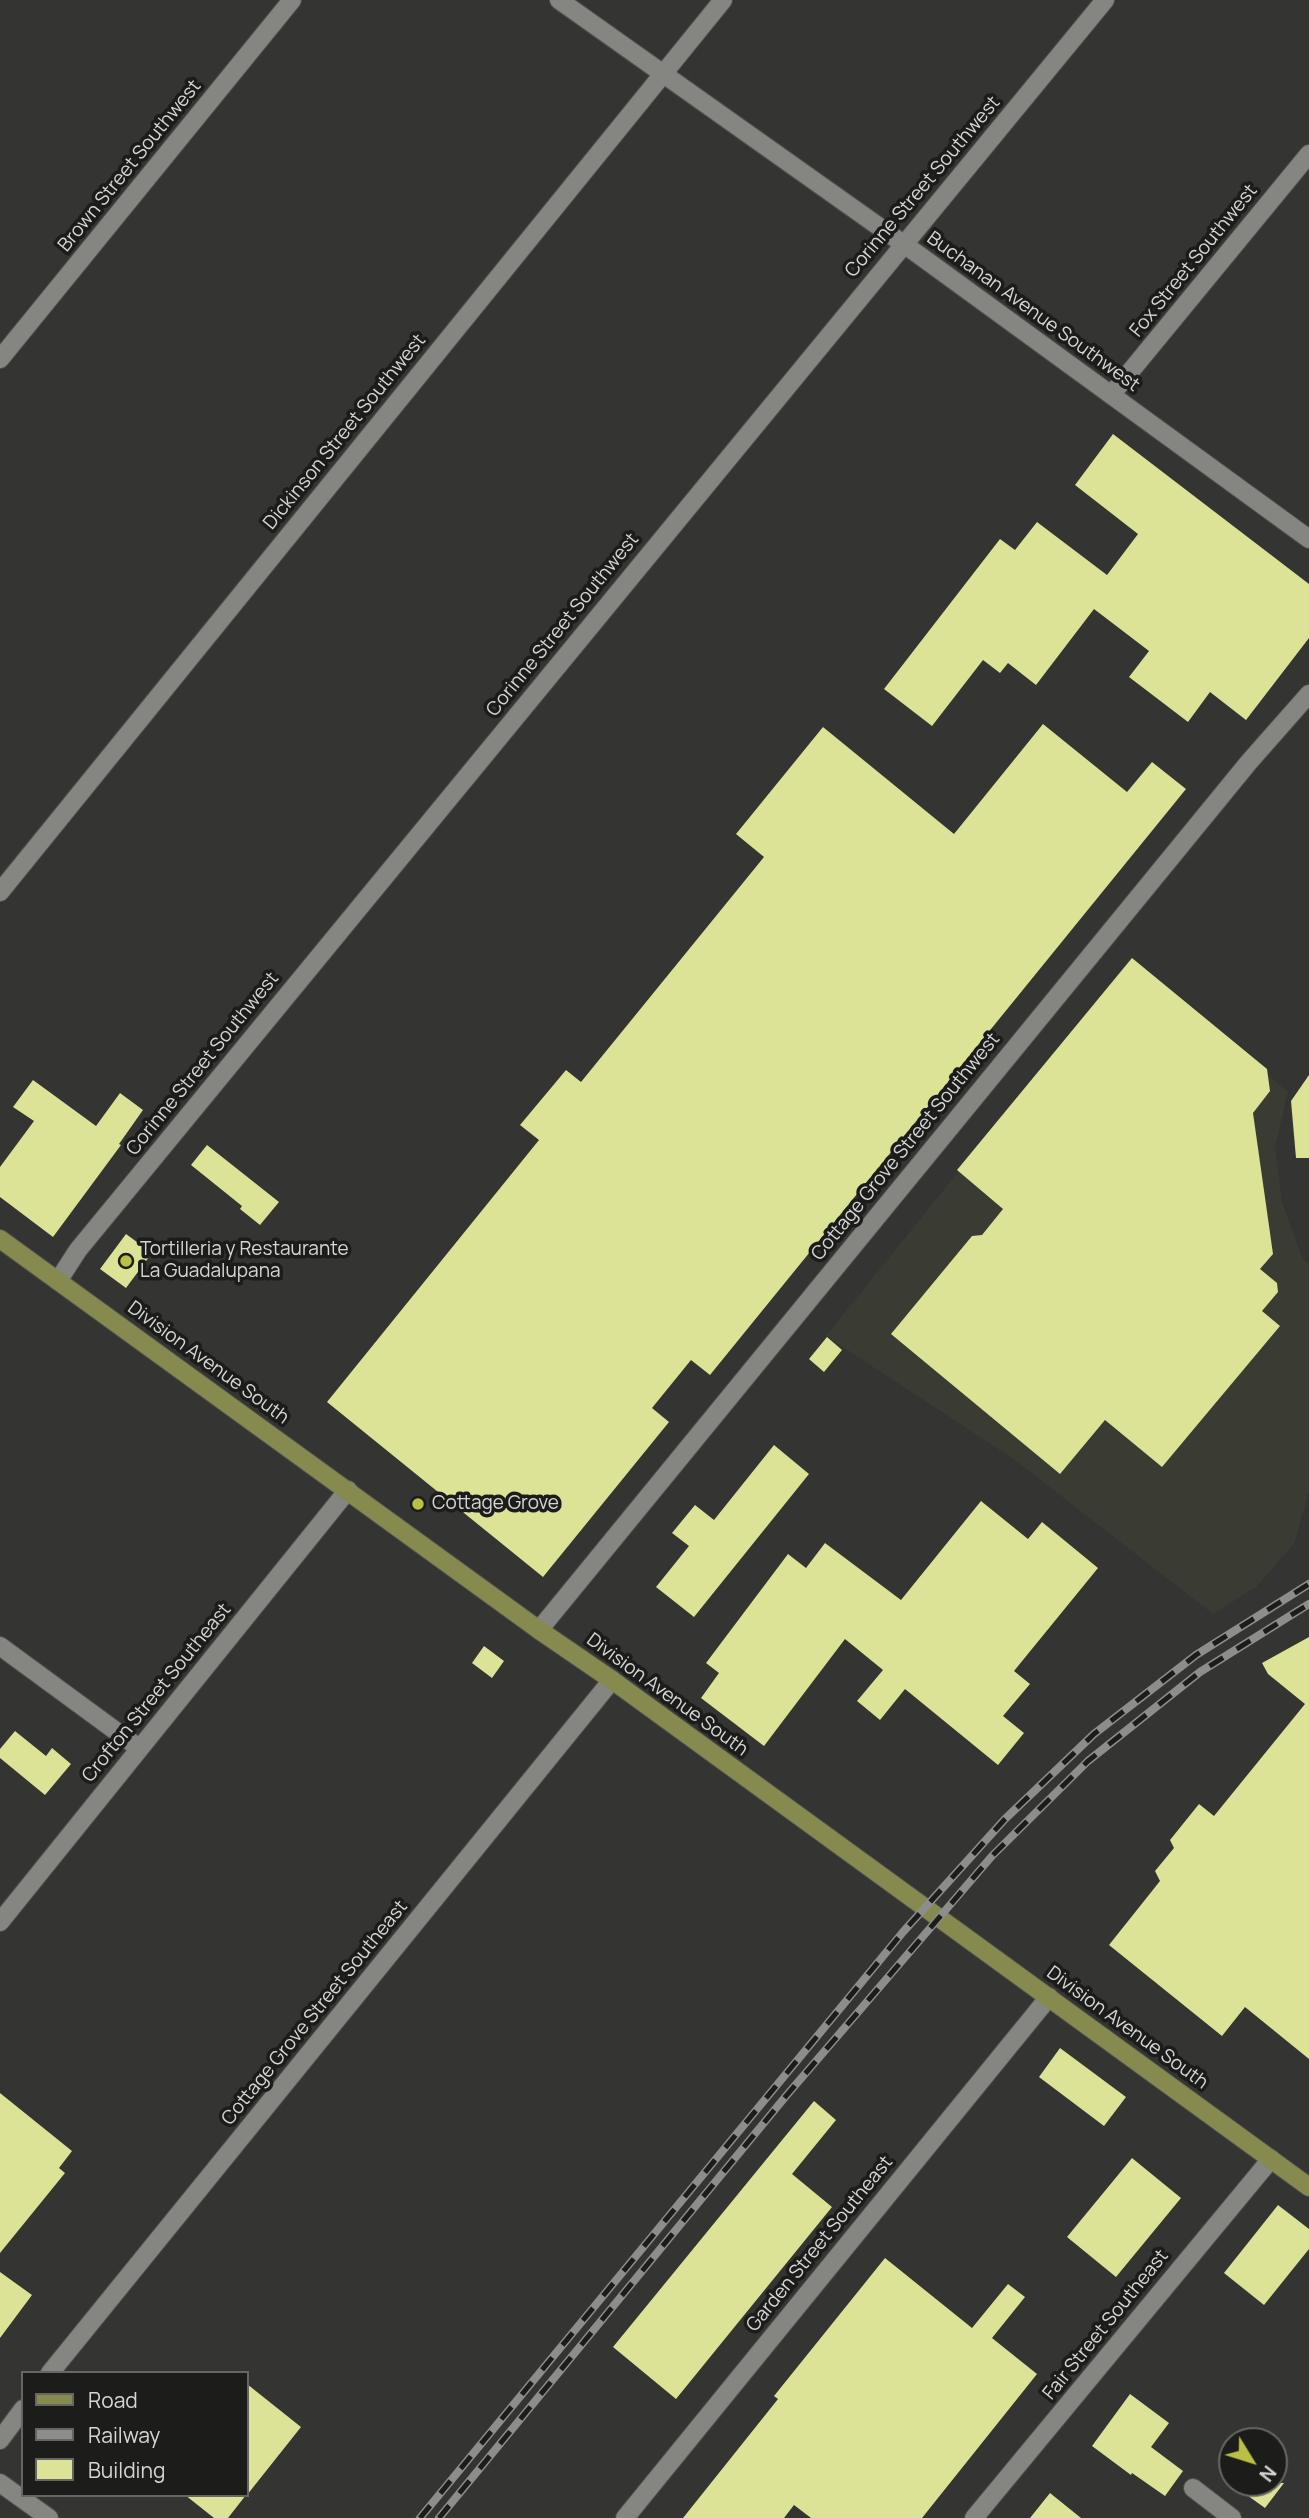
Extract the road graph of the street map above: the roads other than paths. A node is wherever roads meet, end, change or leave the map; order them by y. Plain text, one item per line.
1 (292, 0) edge
2 (559, 0) edge
3 (723, 0) edge
4 (1105, 0) edge
5 (663, 73) junction
6 (1309, 154) edge
7 (904, 244) junction
8 (0, 359) edge
9 (1111, 395) junction
10 (1309, 539) edge
11 (1309, 694) edge
12 (0, 892) edge
13 (0, 1239) edge
14 (58, 1281) junction
15 (348, 1490) junction
16 (539, 1630) junction
17 (0, 1646) edge
18 (612, 1680) junction
19 (139, 1748) junction
20 (0, 1922) edge
21 (1049, 1997) junction
22 (1271, 2159) junction
23 (1309, 2187) edge
24 (52, 2371) edge
25 (21, 2412) edge
26 (0, 2440) edge
27 (0, 2483) edge
28 (1193, 2488) dead end
29 (50, 2518) edge
30 (625, 2518) edge
31 (974, 2518) edge
32 (1232, 2518) edge

1 - 8 street, Brown Street Southwest
2 - 5 street, Buchanan Avenue Southwest
3 - 5 street, Dickinson Street Southwest
4 - 7 street, Corinne Street Southwest
5 - 7 street, Buchanan Avenue Southwest
5 - 12 street, Dickinson Street Southwest
6 - 9 street, Fox Street Southwest
7 - 9 street, Buchanan Avenue Southwest
7 - 14 street, Corinne Street Southwest
9 - 10 street, Buchanan Avenue Southwest
11 - 16 street, Cottage Grove Street Southwest
13 - 14 main road, Division Avenue South
14 - 15 main road, Division Avenue South
15 - 16 main road, Division Avenue South
15 - 19 street, Crofton Street Southeast
16 - 18 main road, Division Avenue South
17 - 19 street
18 - 21 main road, Division Avenue South
18 - 24 street, Cottage Grove Street Southeast
19 - 20 street, Crofton Street Southeast
21 - 22 main road, Division Avenue South
21 - 30 street, Garden Street Southeast
22 - 23 main road, Division Avenue South
22 - 31 street, Fair Street Southeast
25 - 26 street
27 - 29 street
28 - 32 street

